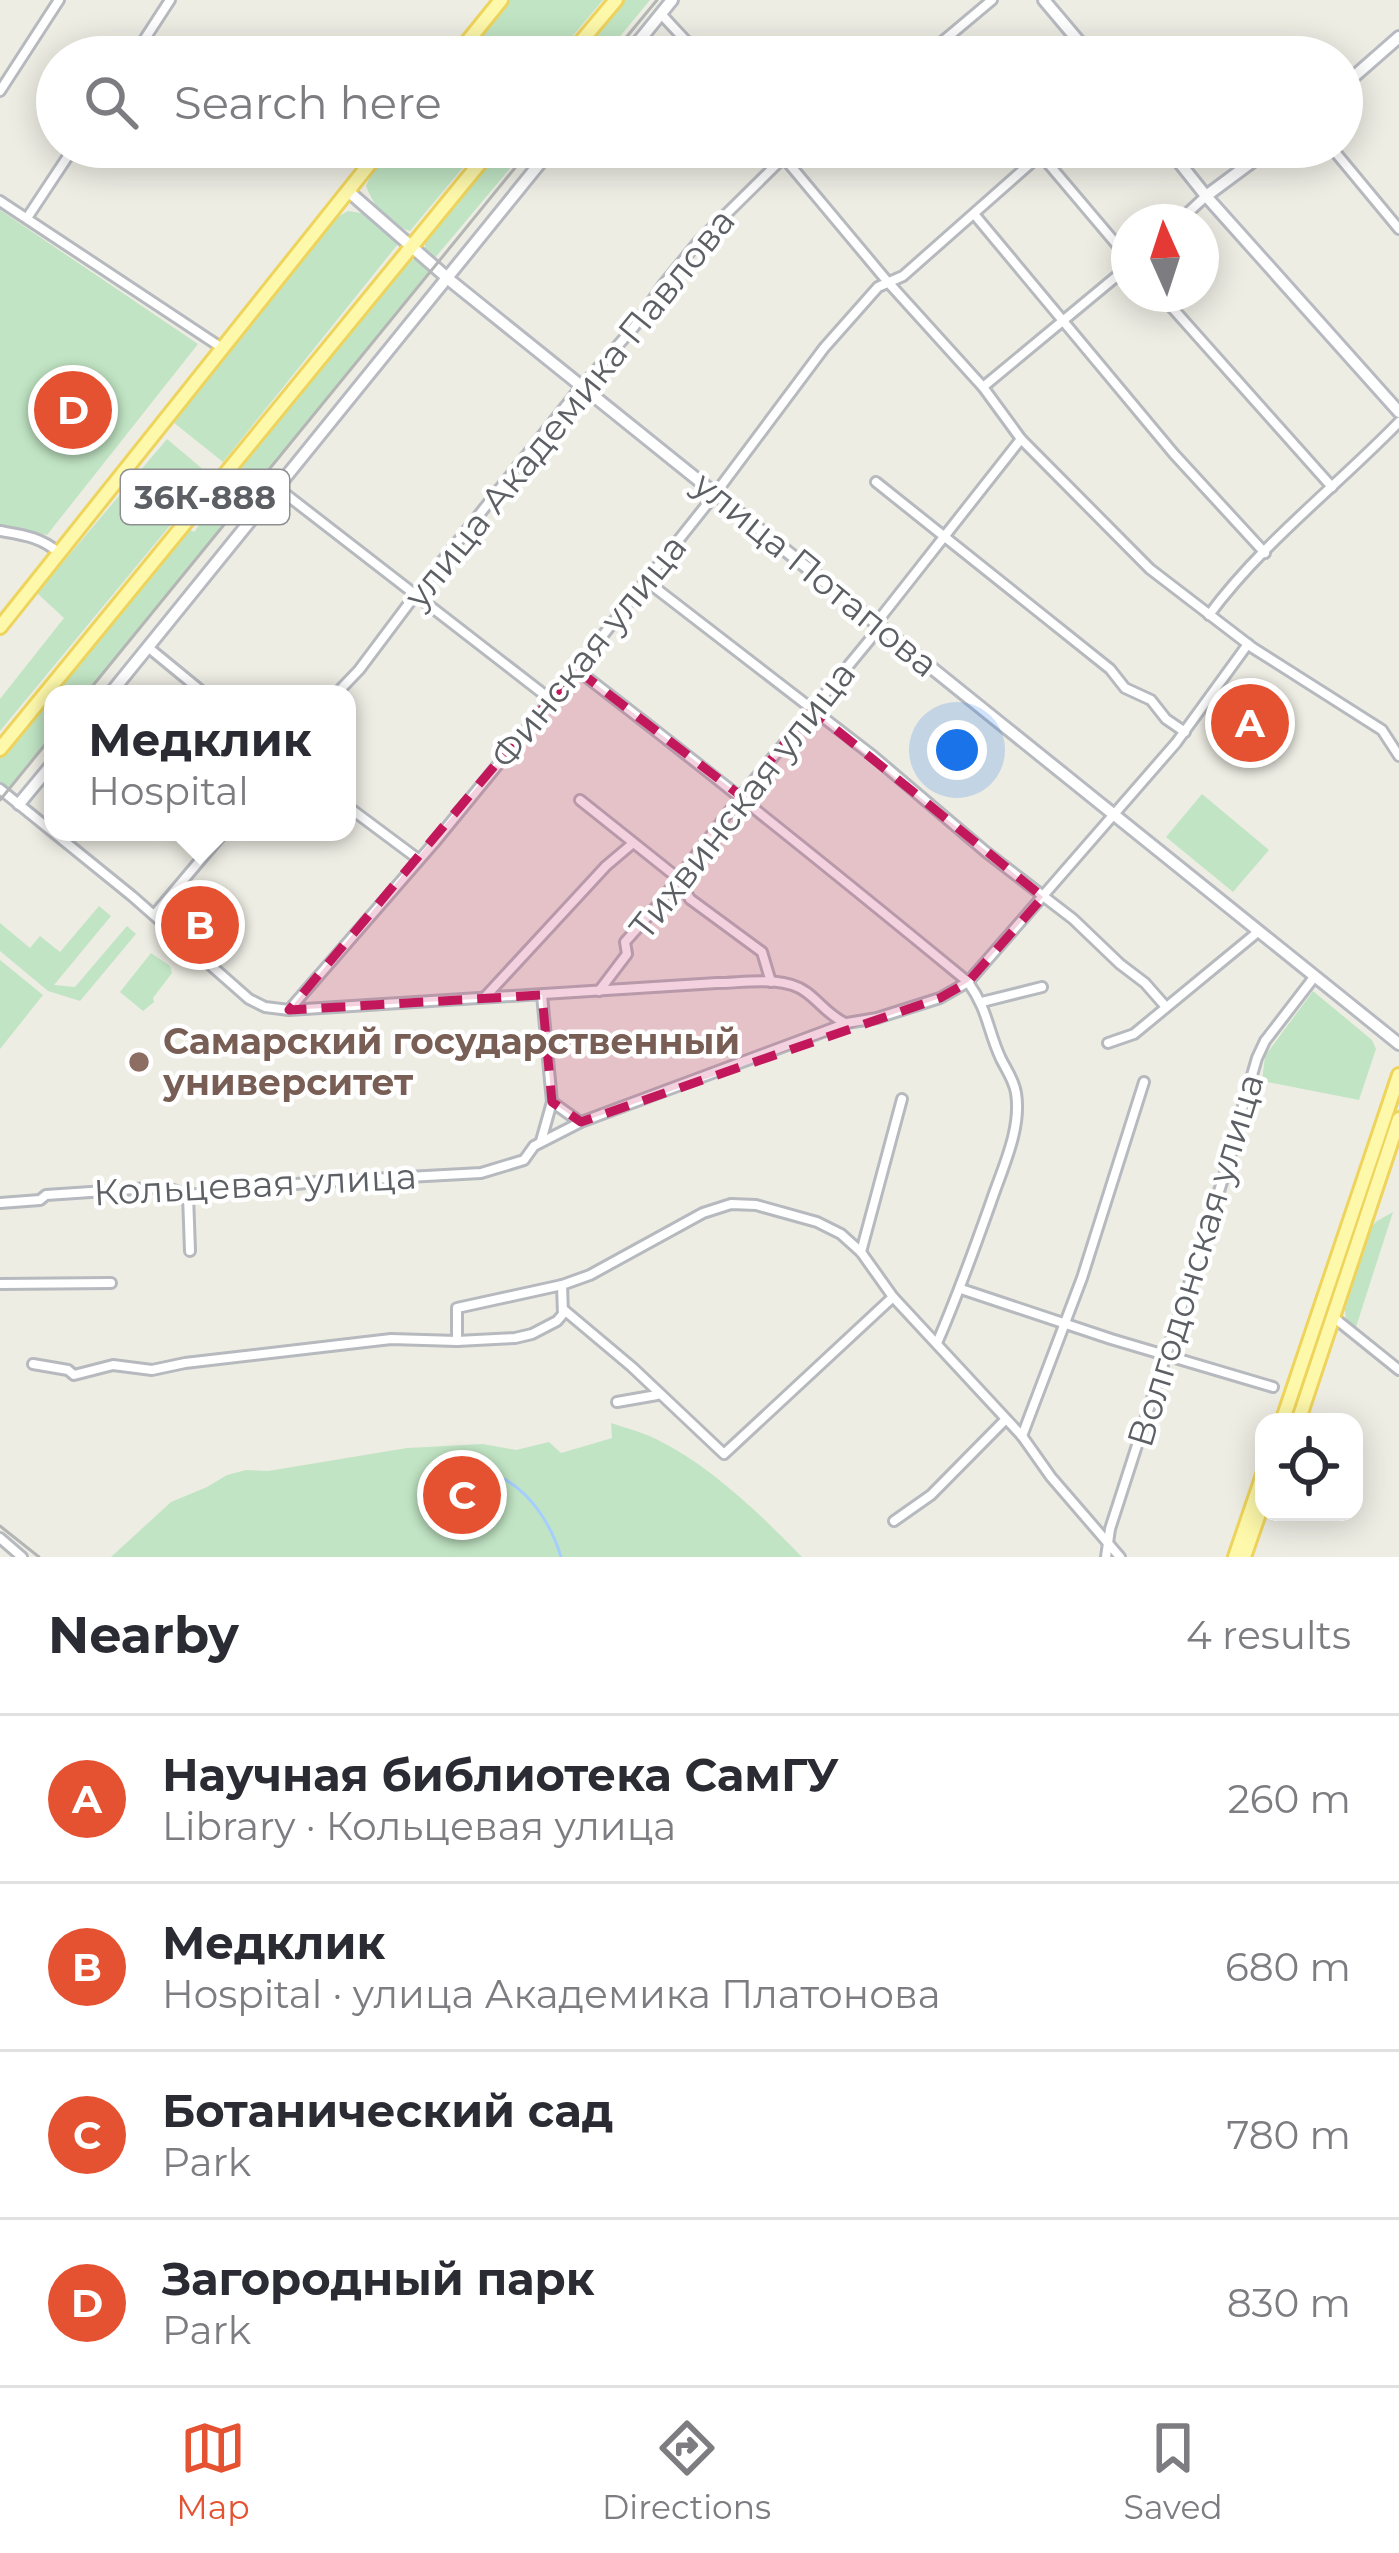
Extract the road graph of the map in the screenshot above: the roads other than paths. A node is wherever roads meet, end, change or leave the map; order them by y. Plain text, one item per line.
1 (59, 0) edge
2 (170, 0) edge
3 (501, 0) edge
4 (616, 0) edge
5 (673, 0) edge
6 (992, 0) edge
7 (1044, 0) edge
8 (661, 14) junction
9 (147, 36) edge
10 (472, 36) edge
11 (586, 36) edge
12 (643, 36) edge
13 (681, 36) edge
14 (949, 36) edge
15 (1074, 36) edge
16 (1399, 37) edge
17 (1363, 69) edge
18 (0, 91) edge
19 (60, 168) edge
20 (366, 168) edge
21 (475, 168) edge
22 (536, 168) edge
23 (773, 168) edge
24 (791, 168) edge
25 (1021, 168) edge
26 (1053, 168) edge
27 (1183, 168) edge
28 (1244, 168) edge
29 (1348, 168) edge
30 (347, 191) junction
31 (1206, 196) junction
32 (0, 201) edge
33 (1197, 204) edge
34 (974, 214) junction
35 (27, 218) junction
36 (1399, 229) edge
37 (1111, 240) edge
38 (410, 245) junction
39 (448, 278) junction
40 (1111, 278) edge
41 (886, 281) junction
42 (1176, 312) edge
43 (1063, 321) junction
44 (223, 349) junction
45 (582, 386) junction
46 (983, 388) junction
47 (1399, 412) edge
48 (1399, 422) edge
49 (1021, 440) junction
50 (876, 482) dead end
51 (1332, 487) junction
52 (279, 489) junction
53 (715, 493) junction
54 (0, 531) edge
55 (943, 537) junction
56 (58, 553) junction
57 (1264, 554) junction
58 (645, 580) junction
59 (416, 594) junction
60 (1209, 615) junction
61 (878, 625) junction
62 (0, 627) edge
63 (1248, 644) junction
64 (148, 649) junction
65 (576, 669) junction
66 (52, 685) edge
67 (118, 685) edge
68 (194, 685) edge
69 (345, 685) edge
70 (44, 695) edge
71 (550, 699) junction
72 (812, 710) junction
73 (1185, 732) junction
74 (0, 749) edge
75 (1399, 756) edge
76 (44, 774) edge
77 (0, 789) edge
78 (741, 796) junction
79 (580, 800) dead end
80 (19, 804) junction
81 (356, 813) edge
82 (1112, 813) junction
83 (44, 825) edge
84 (64, 841) edge
85 (216, 841) edge
86 (632, 844) junction
87 (418, 860) junction
88 (679, 879) junction
89 (1043, 897) junction
90 (154, 915) junction
91 (1259, 932) junction
92 (1315, 976) junction
93 (771, 982) junction
94 (968, 982) junction
95 (1042, 987) dead end
96 (599, 991) junction
97 (542, 995) junction
98 (484, 999) junction
99 (982, 1002) junction
100 (1166, 1007) junction
101 (289, 1010) junction
102 (847, 1023) junction
103 (1108, 1043) dead end
104 (1399, 1044) edge
105 (1399, 1075) edge
106 (1144, 1082) dead end
107 (1399, 1097) edge
108 (902, 1099) dead end
109 (552, 1102) junction
110 (1399, 1120) edge
111 (581, 1122) junction
112 (541, 1142) junction
113 (188, 1195) junction
114 (0, 1203) edge
115 (190, 1251) dead end
116 (860, 1252) junction
117 (111, 1283) dead end
118 (0, 1284) edge
119 (562, 1285) junction
120 (961, 1288) junction
121 (893, 1297) junction
122 (563, 1309) junction
123 (1332, 1316) junction
124 (1064, 1323) junction
125 (457, 1341) junction
126 (938, 1343) junction
127 (1165, 1355) junction
128 (33, 1364) dead end
129 (1399, 1370) edge
130 (1273, 1387) dead end
131 (658, 1394) junction
132 (616, 1402) dead end
133 (1293, 1413) edge
134 (1293, 1413) edge
135 (1294, 1413) edge
136 (1005, 1420) junction
137 (1022, 1436) junction
138 (1255, 1498) edge
139 (894, 1521) dead end
140 (1258, 1521) edge
141 (1264, 1521) edge
142 (0, 1538) edge
143 (1108, 1542) junction
144 (22, 1557) edge
145 (1106, 1557) edge
146 (1120, 1557) edge
147 (1235, 1557) edge
148 (1249, 1557) edge

1 - 18 street
2 - 9 street
3 - 10 main road
4 - 11 main road
5 - 8 street
6 - 14 street
7 - 15 street
8 - 12 street
8 - 13 street
16 - 17 street
19 - 35 street
20 - 30 main road, 36К-888
21 - 38 main road, 36К-888
22 - 39 street
23 - 45 street, улица Академика Павлова
24 - 41 street
25 - 34 street, Финская улица
26 - 37 street
27 - 31 street
28 - 31 street
29 - 36 street
30 - 38 street, улица Потапова
30 - 44 main road, 36К-888
31 - 33 street
31 - 47 street
32 - 35 street
34 - 41 street, Финская улица
34 - 43 street
35 - 44 street
38 - 39 street, улица Потапова
38 - 66 main road, 36К-888
39 - 45 street, улица Потапова
39 - 52 street
40 - 43 street
41 - 46 street
41 - 53 street, Финская улица
42 - 51 street
43 - 46 street
43 - 57 street
44 - 56 main road, 36К-888
45 - 53 street, улица Потапова
45 - 59 street, улица Академика Павлова
46 - 49 street
48 - 51 street
49 - 55 street, Тихвинская улица
49 - 60 street
50 - 55 street
51 - 57 street
52 - 59 street
52 - 64 street
53 - 58 street, Финская улица
53 - 61 street, улица Потапова
54 - 56 street
55 - 61 street, Тихвинская улица
55 - 73 street
56 - 62 main road, 36К-888
57 - 60 street
58 - 65 street, Финская улица
58 - 72 street
59 - 69 street, улица Академика Павлова
59 - 71 street
60 - 63 street
61 - 72 street, Тихвинская улица
61 - 82 street, улица Потапова
63 - 73 street, Кольцевая улица
63 - 75 street
64 - 67 street
64 - 68 street
65 - 71 street, Финская улица
65 - 78 street
70 - 74 main road, 36К-888
71 - 87 street, Финская улица
72 - 78 street, Тихвинская улица
72 - 89 street
73 - 82 street, Кольцевая улица
76 - 80 street
77 - 80 street
78 - 88 street, Тихвинская улица
78 - 94 street
79 - 86 street
80 - 83 street
81 - 87 street
82 - 89 street, Кольцевая улица
82 - 91 street, улица Потапова
84 - 90 street
85 - 90 street
86 - 88 street
86 - 98 street
87 - 101 street, Финская улица
88 - 93 street
88 - 96 street, Тихвинская улица
89 - 94 street, Кольцевая улица
89 - 100 street
90 - 101 street
91 - 92 street, улица Потапова
91 - 100 street
92 - 104 street, улица Потапова
92 - 127 street, Волгодонская улица
93 - 96 street
93 - 102 street
94 - 99 street
94 - 102 street, Кольцевая улица
95 - 99 street
96 - 97 street
97 - 98 street
97 - 109 street
98 - 101 street
99 - 120 street
100 - 103 street
102 - 111 street, Кольцевая улица
105 - 133 main road
106 - 124 street
107 - 134 main road
108 - 116 street
109 - 111 street
109 - 112 street
110 - 123 main road
111 - 112 street, Кольцевая улица
112 - 113 street, Кольцевая улица
113 - 114 street, Кольцевая улица
113 - 115 street
116 - 119 street
116 - 121 street
117 - 118 street
119 - 122 street
119 - 125 street
120 - 124 street
120 - 126 street
121 - 126 street
121 - 131 street
122 - 125 street
122 - 131 street
123 - 129 street
123 - 135 main road
124 - 127 street
124 - 137 street
125 - 128 street
126 - 136 street
127 - 130 street
127 - 143 street, Волгодонская улица
131 - 132 street
136 - 137 street
136 - 139 street
137 - 143 street
138 - 147 main road
140 - 148 main road
141 - 148 main road
142 - 144 street
143 - 145 street, Волгодонская улица
143 - 146 street

